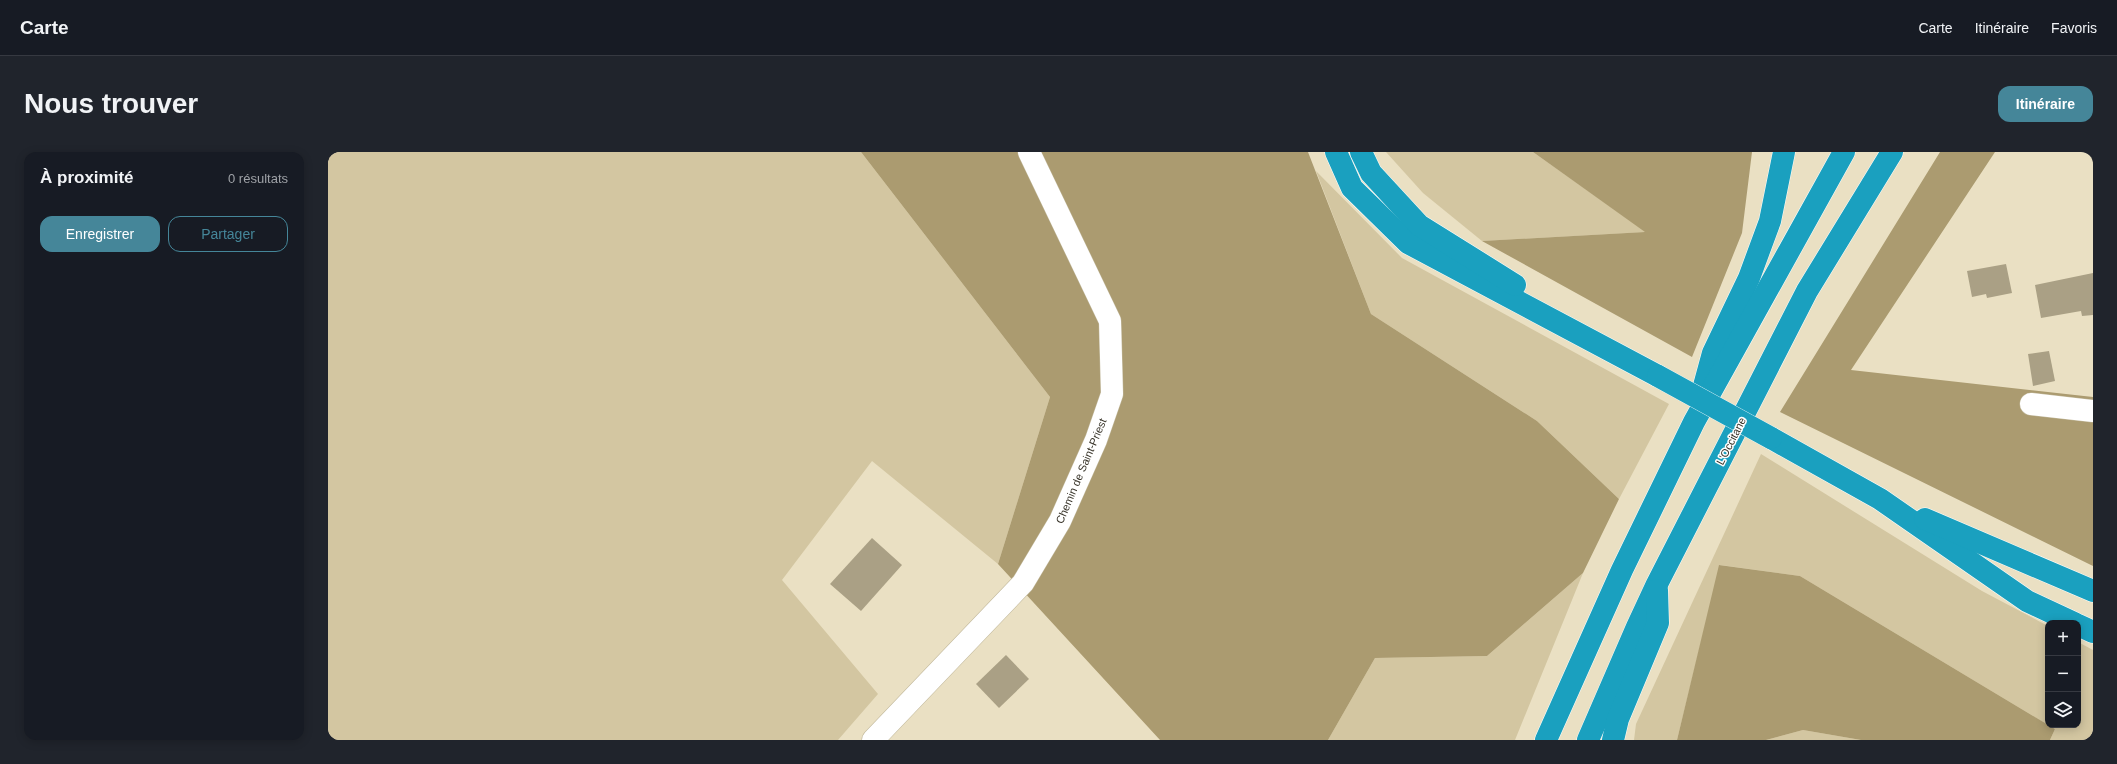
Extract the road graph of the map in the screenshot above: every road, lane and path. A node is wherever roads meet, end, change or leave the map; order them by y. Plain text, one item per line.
1 (1029, 152) edge
2 (1336, 152) edge
3 (1361, 152) edge
4 (1784, 152) edge
5 (1844, 152) edge
6 (1892, 152) edge
7 (1658, 376) junction
8 (2031, 404) dead end
9 (2093, 411) edge
10 (1694, 422) junction
11 (1880, 499) junction
12 (1657, 584) junction
13 (2093, 591) edge
14 (2068, 620) edge
15 (2081, 626) edge
16 (2093, 632) edge
17 (873, 740) edge
18 (1546, 740) edge
19 (1588, 740) edge
20 (1613, 740) edge

1 - 17 street, Chemin de Saint-Priest
2 - 7 highway
3 - 7 highway
4 - 10 highway
5 - 10 highway
6 - 12 highway, L'Occitane
7 - 11 highway, bridge
8 - 9 street
10 - 18 highway
11 - 13 highway
11 - 14 highway
12 - 19 highway, L'Occitane
12 - 20 highway
15 - 16 highway

